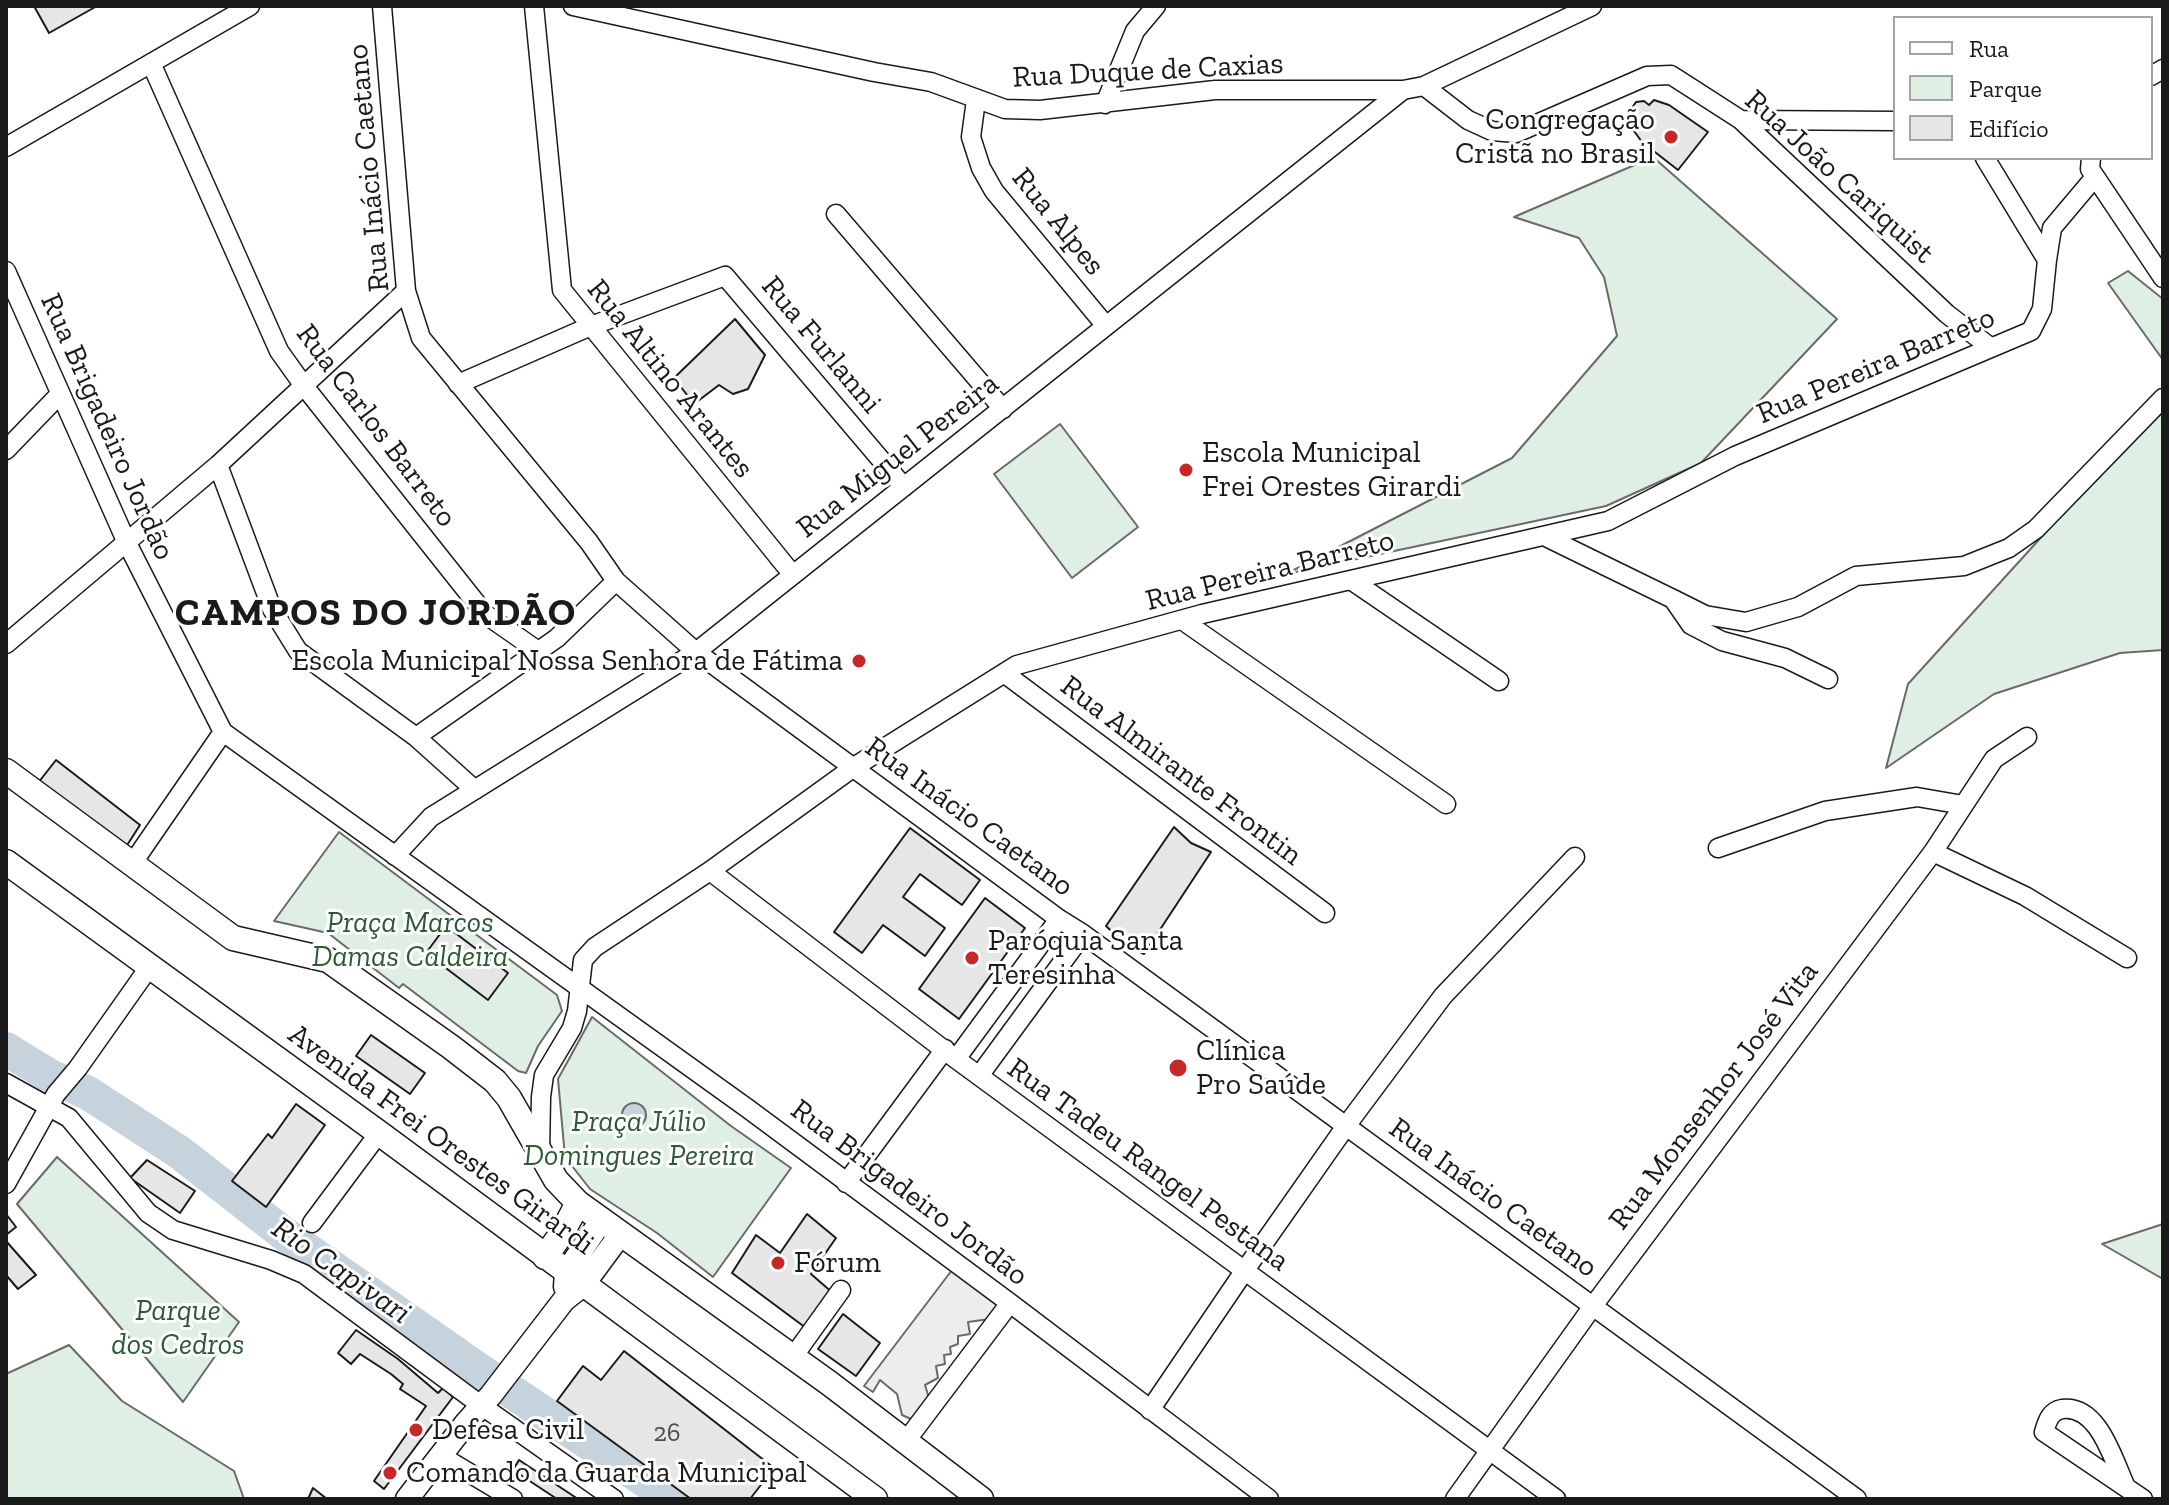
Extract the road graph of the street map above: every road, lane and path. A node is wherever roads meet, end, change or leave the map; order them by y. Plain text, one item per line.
1 (250, 6) edge
2 (382, 6) edge
3 (534, 6) edge
4 (573, 6) edge
5 (1156, 6) edge
6 (1592, 6) edge
7 (151, 63) junction
8 (1424, 86) junction
9 (1403, 90) junction
10 (976, 100) junction
11 (1105, 104) junction
12 (1741, 120) junction
13 (1893, 121) edge
14 (6, 147) edge
15 (1986, 160) edge
16 (2091, 160) edge
17 (2095, 177) junction
18 (836, 214) dead end
19 (2047, 260) junction
20 (6, 271) edge
21 (2163, 278) edge
22 (406, 291) junction
23 (591, 326) junction
24 (1106, 326) junction
25 (1990, 347) junction
26 (458, 384) junction
27 (304, 386) junction
28 (60, 394) junction
29 (2163, 398) edge
30 (1003, 409) junction
31 (6, 450) edge
32 (218, 465) junction
33 (904, 487) junction
34 (1544, 536) junction
35 (127, 543) junction
36 (793, 575) junction
37 (1351, 580) junction
38 (616, 581) junction
39 (1673, 599) junction
40 (1182, 620) junction
41 (6, 644) edge
42 (538, 651) junction
43 (696, 652) junction
44 (1004, 673) junction
45 (1828, 679) dead end
46 (1499, 681) dead end
47 (223, 732) junction
48 (416, 737) junction
49 (2027, 737) dead end
50 (854, 767) junction
51 (6, 771) edge
52 (475, 790) junction
53 (1446, 804) dead end
54 (1963, 805) junction
55 (1718, 848) dead end
56 (1933, 852) junction
57 (395, 856) junction
58 (1575, 857) dead end
59 (6, 862) edge
60 (132, 864) junction
61 (710, 871) junction
62 (1325, 913) dead end
63 (1059, 919) junction
64 (1083, 934) junction
65 (2127, 958) dead end
66 (150, 966) junction
67 (580, 988) junction
68 (950, 1054) junction
69 (979, 1076) junction
70 (6, 1083) edge
71 (53, 1100) junction
72 (1346, 1126) junction
73 (379, 1133) junction
74 (540, 1154) junction
75 (846, 1183) junction
76 (6, 1184) edge
77 (578, 1203) junction
78 (312, 1223) dead end
79 (611, 1228) junction
80 (545, 1257) junction
81 (1245, 1270) junction
82 (571, 1286) junction
83 (841, 1290) dead end
84 (1010, 1303) junction
85 (1593, 1306) junction
86 (793, 1357) junction
87 (486, 1400) junction
88 (1150, 1410) junction
89 (906, 1441) junction
90 (1489, 1449) junction
91 (441, 1456) junction
92 (2125, 1485) junction
93 (407, 1499) edge
94 (513, 1499) edge
95 (614, 1499) edge
96 (875, 1499) edge
97 (981, 1499) edge
98 (1269, 1499) edge
99 (1455, 1499) edge
100 (1556, 1499) edge
101 (1857, 1499) edge
102 (2143, 1499) edge

1 - 7 street
2 - 22 street, Rua Inácio Caetano
3 - 23 street, Rua Altino Arantes
4 - 10 street, Rua Duque de Caxias
5 - 11 street
6 - 8 street
7 - 14 street
7 - 27 street, Rua Carlos Barreto
8 - 9 street, Rua Miguel Pereira
8 - 12 street, Rua João Cariquist
9 - 11 street, Rua Duque de Caxias
9 - 24 street, Rua Miguel Pereira
10 - 11 street, Rua Duque de Caxias
10 - 24 street, Rua Alpes
12 - 13 street
12 - 25 street, Rua João Cariquist
15 - 19 street
16 - 17 street
17 - 19 street
17 - 21 street
18 - 30 street
19 - 25 street, Rua Pereira Barreto
20 - 28 street, Rua Brigadeiro Jordão
22 - 26 street, Rua Inácio Caetano
22 - 27 street
23 - 26 street
23 - 33 street, Rua Furlanni
23 - 36 street, Rua Altino Arantes
24 - 30 street, Rua Miguel Pereira
25 - 34 street, Rua Pereira Barreto
26 - 38 street, Rua Inácio Caetano
27 - 32 street
27 - 42 street, Rua Carlos Barreto
28 - 31 street
28 - 35 street, Rua Brigadeiro Jordão
29 - 39 street
30 - 33 street, Rua Miguel Pereira
32 - 35 street
32 - 48 street
33 - 36 street, Rua Miguel Pereira
34 - 37 street, Rua Pereira Barreto
34 - 39 street
35 - 41 street
35 - 47 street, Rua Brigadeiro Jordão
36 - 43 street, Rua Miguel Pereira
37 - 40 street, Rua Pereira Barreto
37 - 46 street
38 - 42 street
38 - 43 street, Rua Inácio Caetano
39 - 45 street
40 - 44 street, Rua Pereira Barreto
40 - 53 street
42 - 48 street
43 - 50 street, Rua Inácio Caetano
43 - 52 street, Rua Miguel Pereira
44 - 50 street, Rua Pereira Barreto
44 - 62 street, Rua Almirante Frontin
47 - 57 street, Rua Brigadeiro Jordão
47 - 60 street
48 - 52 street
49 - 54 street, Rua Monsenhor José Vita
50 - 61 street, Rua Pereira Barreto
50 - 63 street, Rua Inácio Caetano
51 - 60 main road
52 - 57 street, Rua Miguel Pereira
54 - 55 street
54 - 56 street, Rua Monsenhor José Vita
56 - 65 street
56 - 85 street, Rua Monsenhor José Vita
57 - 67 street, Rua Brigadeiro Jordão
58 - 72 street
59 - 66 main road, Avenida Frei Orestes Girardi
60 - 74 main road
61 - 67 street, Rua Pereira Barreto
61 - 68 street, Rua Tadeu Rangel Pestana
63 - 64 street, Rua Inácio Caetano
63 - 68 street
64 - 69 street
64 - 72 street, Rua Inácio Caetano
66 - 71 street
66 - 73 main road, Avenida Frei Orestes Girardi
67 - 74 street, Rua Pereira Barreto
67 - 75 street, Rua Brigadeiro Jordão
68 - 69 street, Rua Tadeu Rangel Pestana
68 - 75 street
69 - 81 street, Rua Tadeu Rangel Pestana
70 - 71 street
71 - 76 street
71 - 87 street
72 - 81 street
72 - 85 street, Rua Inácio Caetano
73 - 78 street
73 - 80 main road, Avenida Frei Orestes Girardi
74 - 77 main road
75 - 84 street, Rua Brigadeiro Jordão
77 - 79 main road
77 - 80 main road
79 - 82 street
79 - 86 main road
80 - 82 main road, Avenida Frei Orestes Girardi
81 - 88 street
81 - 90 street, Rua Tadeu Rangel Pestana
82 - 87 street
82 - 96 main road, Avenida Frei Orestes Girardi
83 - 86 street
84 - 88 street, Rua Brigadeiro Jordão
84 - 89 street
85 - 90 street, Rua Monsenhor José Vita
85 - 101 street, Rua Inácio Caetano
86 - 89 main road
87 - 91 street
87 - 95 street
88 - 98 street, Rua Brigadeiro Jordão
89 - 97 main road
90 - 99 street, Rua Monsenhor José Vita
90 - 100 street, Rua Tadeu Rangel Pestana
91 - 93 street
91 - 94 street
92 - 92 street
92 - 102 street

